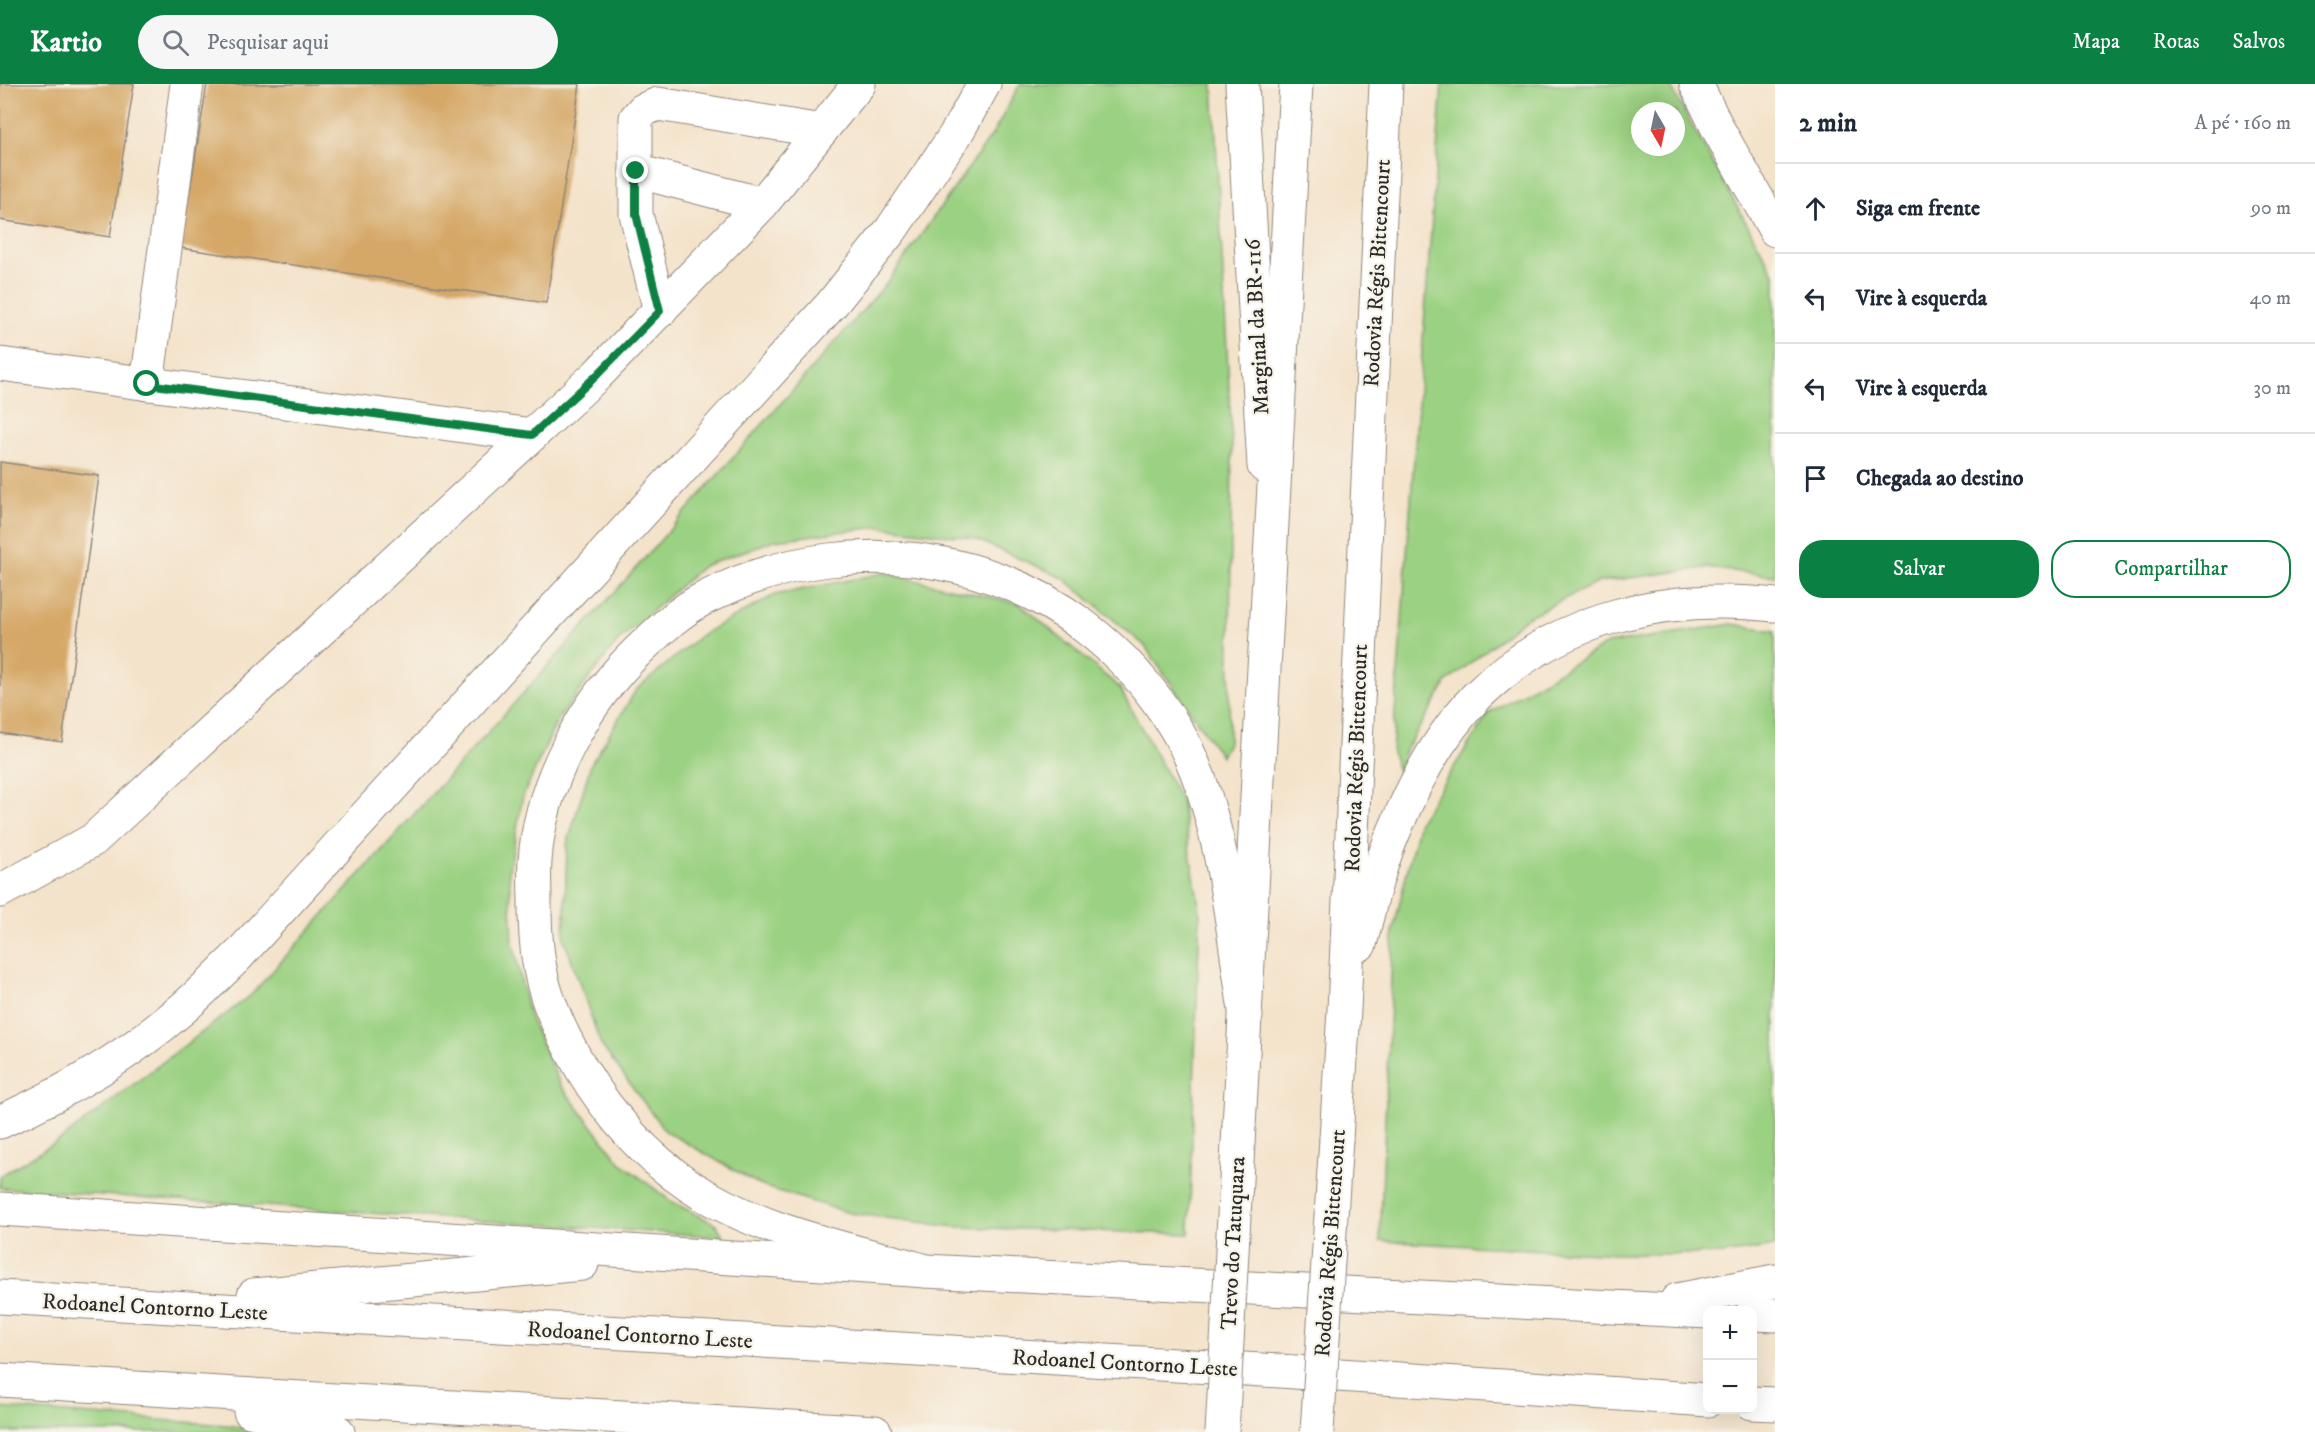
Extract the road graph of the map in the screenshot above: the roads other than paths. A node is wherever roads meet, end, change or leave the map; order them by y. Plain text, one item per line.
1 (187, 84) edge
2 (859, 84) edge
3 (984, 84) edge
4 (1242, 84) edge
5 (1296, 84) edge
6 (1386, 84) edge
7 (1401, 84) edge
8 (1696, 84) edge
9 (821, 131) junction
10 (636, 171) junction
11 (762, 204) junction
12 (1775, 230) edge
13 (1375, 295) junction
14 (660, 311) junction
15 (0, 364) edge
16 (147, 384) junction
17 (532, 435) junction
18 (1270, 571) junction
19 (1775, 605) edge
20 (0, 891) edge
21 (1344, 1010) junction
22 (1246, 1016) junction
23 (0, 1122) edge
24 (0, 1209) edge
25 (680, 1255) junction
26 (926, 1271) junction
27 (1775, 1281) edge
28 (0, 1297) edge
29 (130, 1305) junction
30 (1635, 1308) junction
31 (1703, 1312) edge
32 (1757, 1314) edge
33 (1775, 1315) edge
34 (0, 1380) edge
35 (163, 1390) junction
36 (1703, 1400) edge
37 (1757, 1402) edge
38 (1775, 1404) edge
39 (338, 1432) edge
40 (875, 1432) edge
41 (1222, 1432) edge
42 (1317, 1432) edge

1 - 16 main road
2 - 9 main road
3 - 23 main road
4 - 18 main road, Marginal da BR-116
5 - 18 main road
6 - 13 main road, Rodovia Régis Bittencourt
7 - 13 main road
8 - 12 main road
9 - 10 main road
9 - 11 main road
10 - 11 main road
10 - 14 main road
11 - 14 main road
13 - 21 main road, Rodovia Régis Bittencourt
14 - 17 main road
15 - 16 main road
16 - 17 main road
17 - 20 main road
18 - 22 main road
19 - 21 main road
21 - 42 main road, Rodovia Régis Bittencourt, bridge
22 - 26 main road
22 - 41 main road, Trevo do Tatuquara, bridge
24 - 25 main road
25 - 26 main road
25 - 29 main road
26 - 30 main road
27 - 30 main road
28 - 29 main road, Rodoanel Contorno Leste
29 - 36 main road, Rodoanel Contorno Leste
30 - 31 main road
32 - 33 main road
34 - 35 main road
35 - 39 main road
35 - 40 main road
37 - 38 main road

